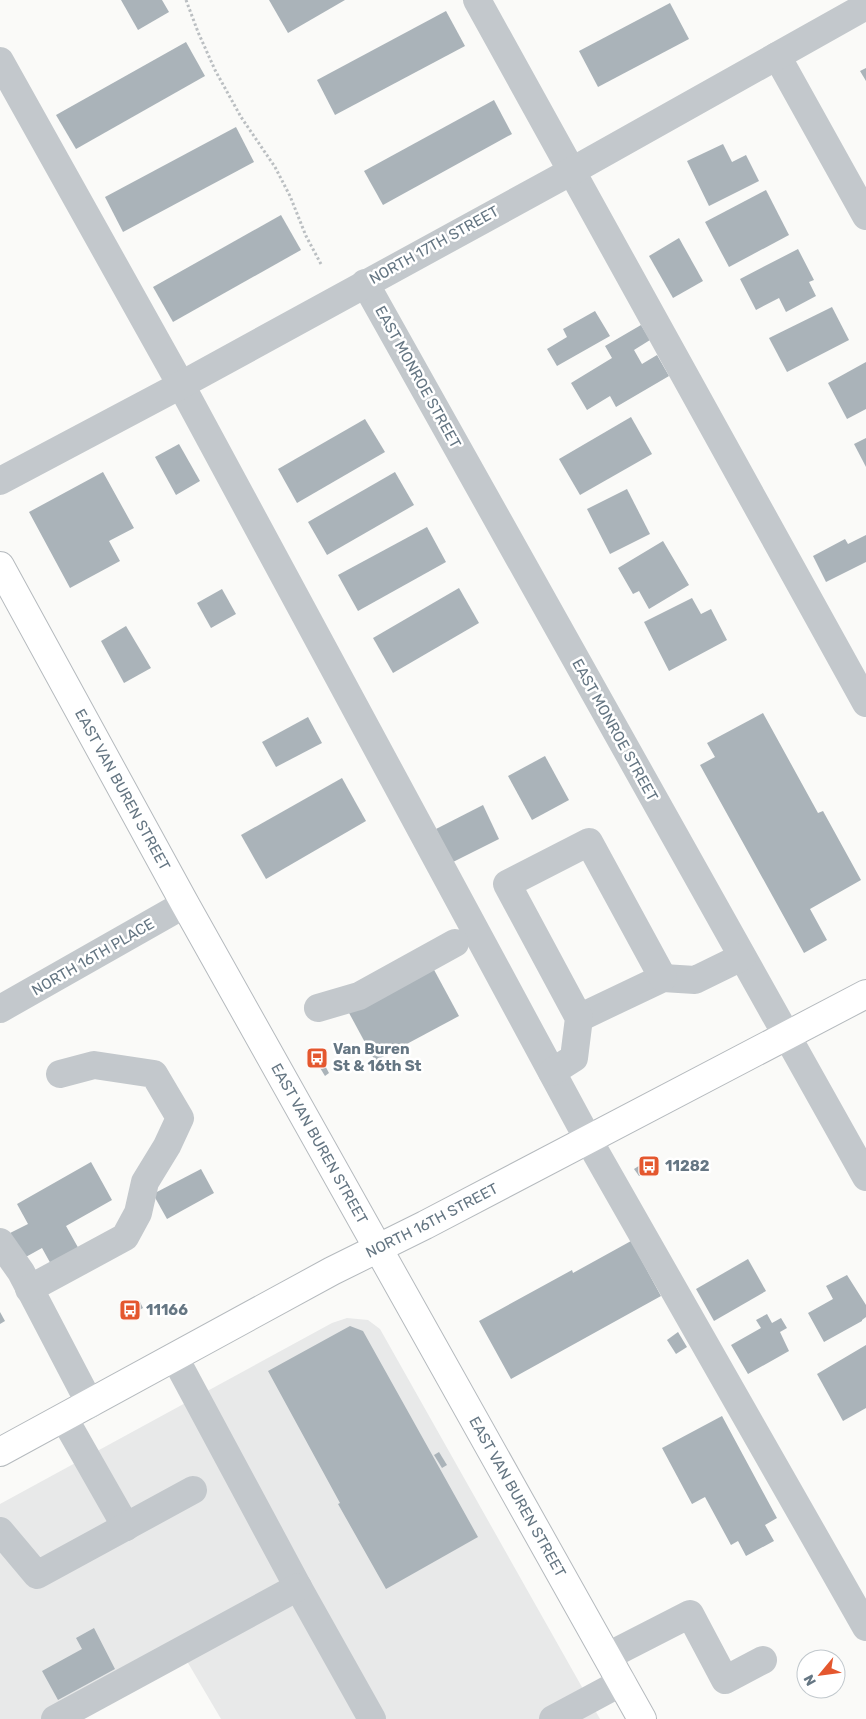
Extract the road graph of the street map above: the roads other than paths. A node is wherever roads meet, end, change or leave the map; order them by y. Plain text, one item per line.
1 (477, 0) edge
2 (866, 6) edge
3 (777, 56) junction
4 (0, 61) edge
5 (572, 171) junction
6 (866, 216) edge
7 (366, 282) junction
8 (181, 385) junction
9 (0, 482) edge
10 (0, 566) edge
11 (866, 702) edge
12 (185, 904) junction
13 (456, 943) dead end
14 (742, 957) junction
15 (663, 978) junction
16 (866, 994) edge
17 (318, 1008) dead end
18 (0, 1010) edge
19 (579, 1018) junction
20 (786, 1036) junction
21 (552, 1072) junction
22 (60, 1074) dead end
23 (588, 1139) junction
24 (866, 1177) edge
25 (0, 1242) edge
26 (378, 1248) junction
27 (29, 1289) junction
28 (174, 1358) junction
29 (90, 1404) junction
30 (64, 1418) junction
31 (0, 1452) edge
32 (193, 1490) dead end
33 (126, 1527) junction
34 (0, 1531) edge
35 (298, 1587) junction
36 (866, 1627) edge
37 (608, 1656) junction
38 (763, 1660) dead end
39 (622, 1682) junction
40 (55, 1719) edge
41 (372, 1719) edge
42 (553, 1719) edge
43 (642, 1719) edge

1 - 5 street
2 - 3 street, NORTH 17TH STREET
3 - 5 street, NORTH 17TH STREET
3 - 6 street
4 - 8 street
5 - 7 street, NORTH 17TH STREET
5 - 11 street
7 - 8 street, NORTH 17TH STREET
7 - 14 street, EAST MONROE STREET
8 - 9 street, NORTH 17TH STREET
8 - 21 street
10 - 12 main road, EAST VAN BUREN STREET
12 - 18 street, NORTH 16TH PLACE
12 - 26 main road, EAST VAN BUREN STREET
13 - 17 street
14 - 15 street
14 - 20 street, EAST MONROE STREET
15 - 19 street
15 - 19 street
16 - 20 main road, NORTH 16TH STREET
19 - 21 street
20 - 23 main road, NORTH 16TH STREET
20 - 24 street, EAST MONROE STREET
21 - 23 street
22 - 27 street
23 - 26 main road, NORTH 16TH STREET
23 - 36 street
25 - 27 street
26 - 28 main road, NORTH 16TH STREET
26 - 37 main road, EAST VAN BUREN STREET
27 - 29 street
28 - 29 main road, NORTH 16TH STREET
28 - 35 street
29 - 30 main road, NORTH 16TH STREET
30 - 31 main road, NORTH 16TH STREET
30 - 33 street
32 - 33 street
33 - 34 street
35 - 40 street
35 - 41 street
37 - 38 street
37 - 39 main road, EAST VAN BUREN STREET
39 - 42 street
39 - 43 main road, EAST VAN BUREN STREET

